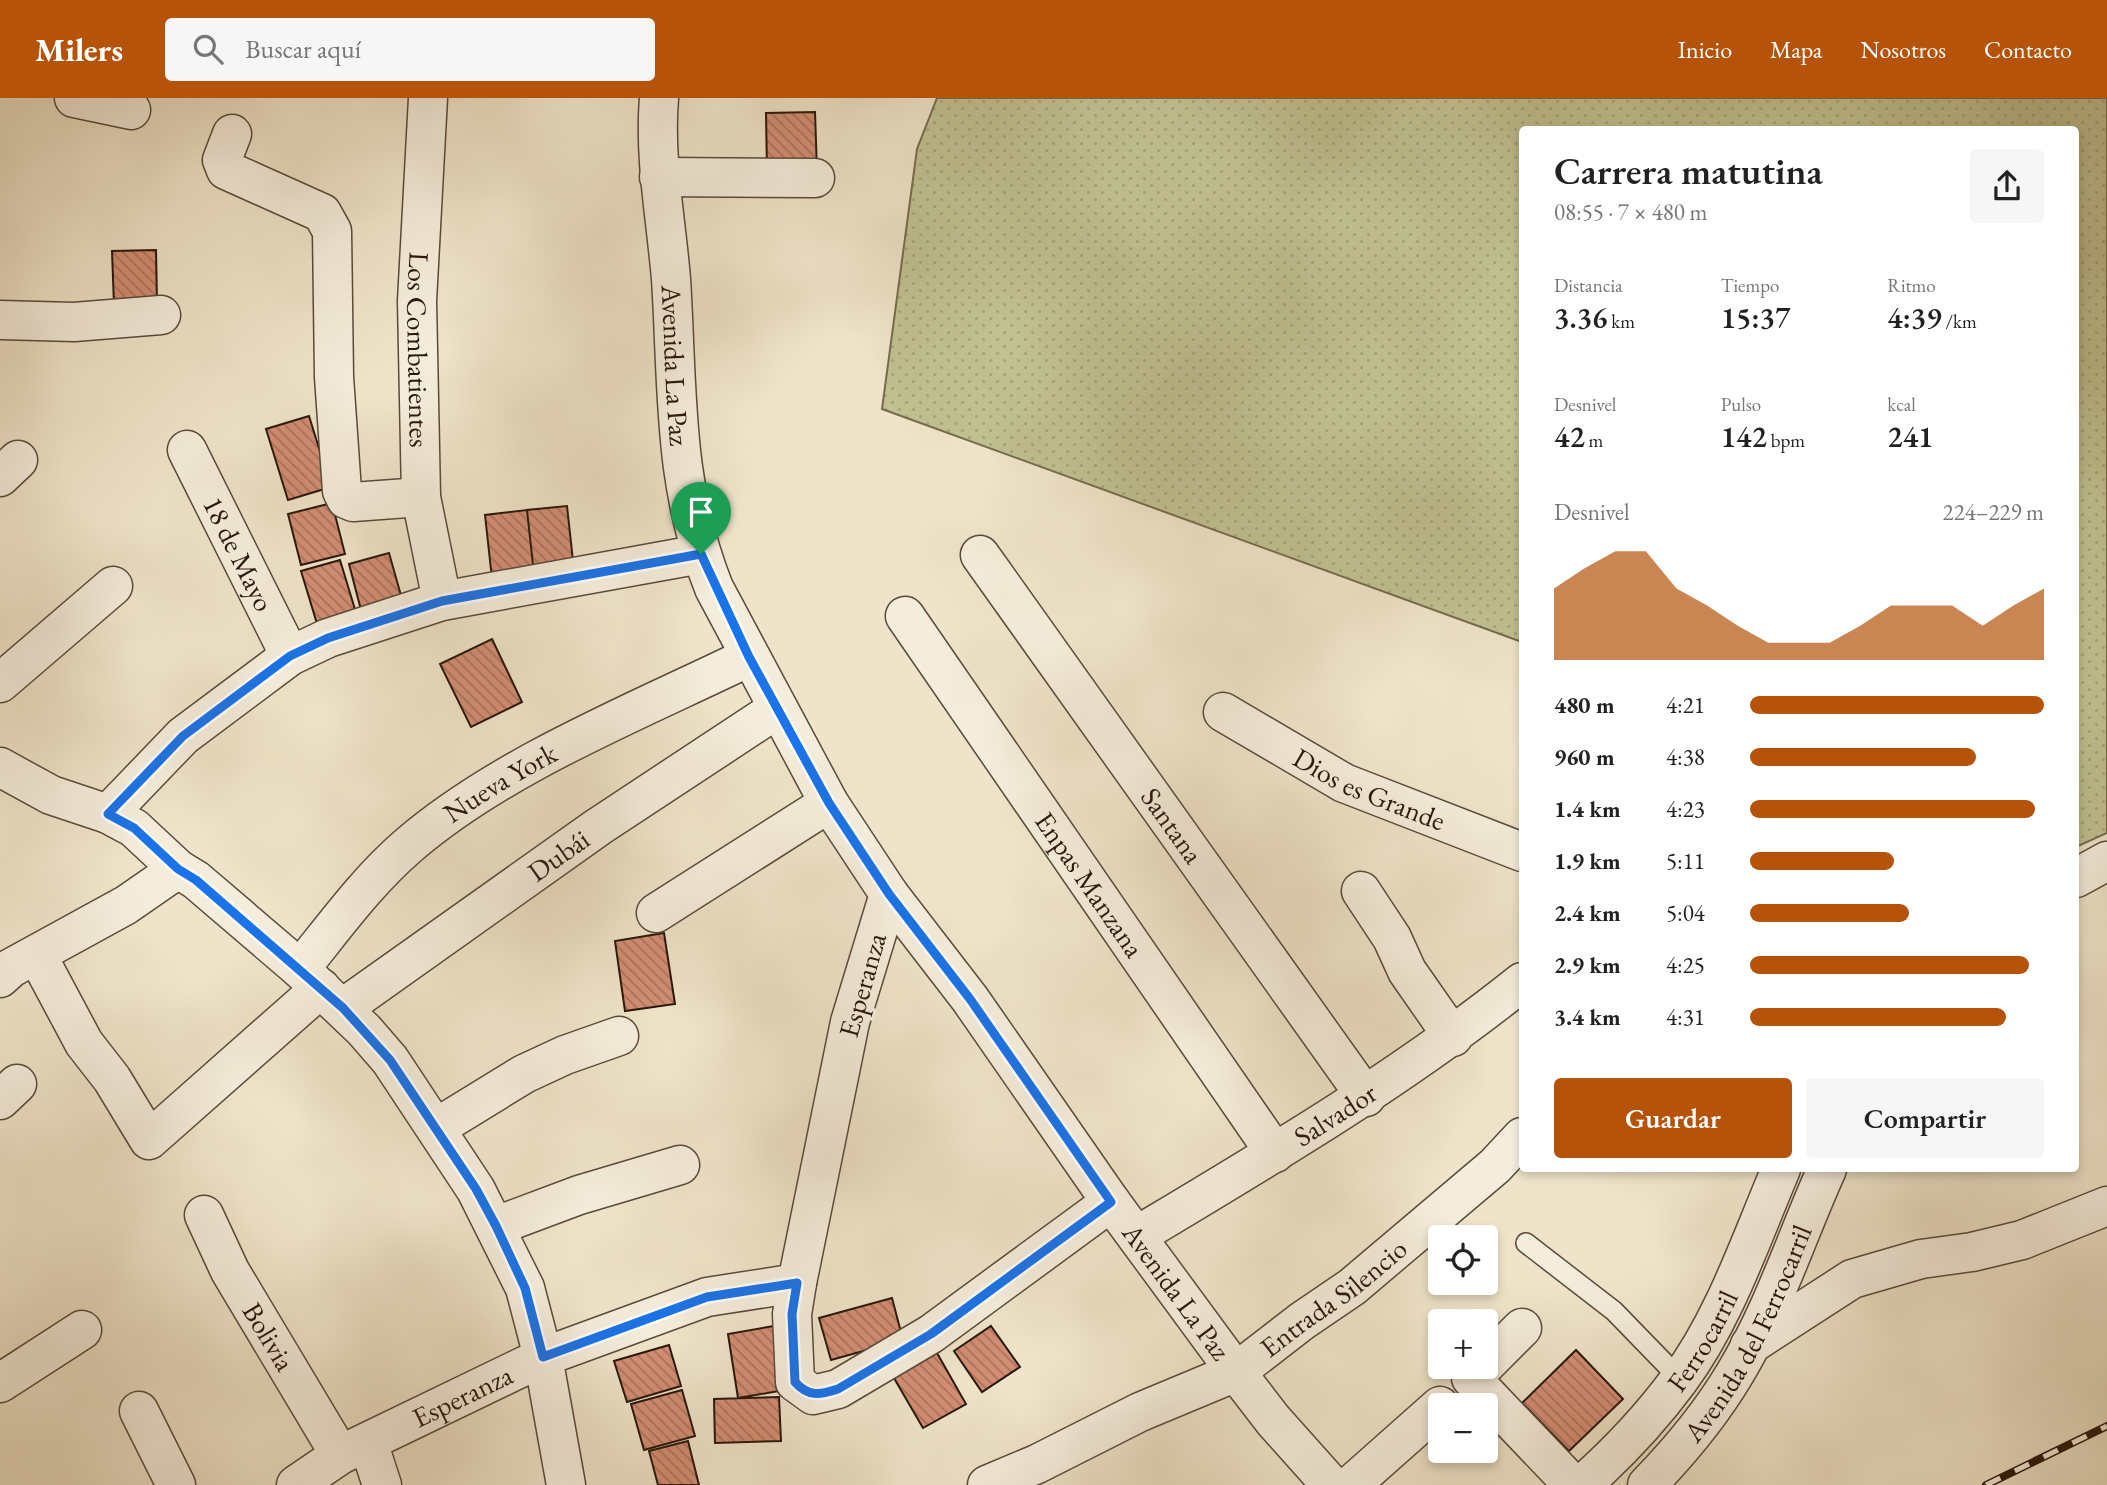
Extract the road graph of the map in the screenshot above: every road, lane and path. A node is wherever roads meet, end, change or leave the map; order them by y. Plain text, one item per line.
1 (74, 98) edge
2 (428, 98) edge
3 (659, 98) edge
4 (131, 110) dead end
5 (232, 134) dead end
6 (659, 177) junction
7 (814, 178) dead end
8 (161, 316) dead end
9 (0, 320) edge
10 (187, 450) dead end
11 (421, 497) junction
12 (701, 554) junction
13 (980, 555) dead end
14 (113, 586) dead end
15 (442, 601) junction
16 (905, 616) dead end
17 (290, 656) junction
18 (749, 657) junction
19 (0, 683) edge
20 (777, 709) junction
21 (1223, 712) dead end
22 (0, 767) edge
23 (829, 803) junction
24 (108, 814) junction
25 (1519, 851) edge
26 (2107, 861) edge
27 (178, 869) junction
28 (2079, 876) edge
29 (1361, 891) dead end
30 (889, 894) junction
31 (656, 913) dead end
32 (12, 963) edge
33 (1519, 984) edge
34 (321, 988) junction
35 (619, 1036) dead end
36 (1453, 1037) junction
37 (1366, 1097) junction
38 (436, 1128) junction
39 (1519, 1140) edge
40 (1275, 1153) junction
41 (680, 1165) dead end
42 (1781, 1172) edge
43 (1825, 1172) edge
44 (1111, 1202) junction
45 (2107, 1206) edge
46 (204, 1215) dead end
47 (496, 1226) junction
48 (1138, 1235) junction
49 (1526, 1243) dead end
50 (797, 1283) junction
51 (1522, 1328) dead end
52 (82, 1330) dead end
53 (1750, 1345) junction
54 (1498, 1351) edge
55 (543, 1357) junction
56 (1236, 1372) junction
57 (1469, 1379) edge
58 (1488, 1379) edge
59 (1680, 1379) junction
60 (0, 1383) edge
61 (1455, 1393) edge
62 (139, 1410) dead end
63 (1428, 1418) edge
64 (354, 1448) junction
65 (176, 1485) edge
66 (296, 1485) edge
67 (382, 1485) edge
68 (566, 1485) edge
69 (987, 1485) edge
70 (1331, 1485) edge
71 (1352, 1485) edge
72 (1573, 1485) edge
73 (1582, 1485) edge
74 (1647, 1485) edge

1 - 4 street
2 - 11 street, Los Combatientes
3 - 6 street, Avenida La Paz
5 - 11 street
6 - 7 street
6 - 12 street, Avenida La Paz
8 - 9 street
10 - 17 street, 18 de Mayo
11 - 15 street, Los Combatientes
12 - 15 street
12 - 18 street, Avenida La Paz
13 - 37 street, Santana
14 - 19 street
15 - 17 street
16 - 40 street, Enpas Manzana
17 - 24 street
18 - 20 street, Avenida La Paz
18 - 34 street, Nueva York
20 - 23 street, Avenida La Paz
20 - 34 street, Dubái
21 - 25 street, Dios es Grande
22 - 24 street
23 - 30 street, Avenida La Paz
23 - 31 street
24 - 27 street
26 - 28 street
27 - 32 street
27 - 34 street
29 - 36 street
30 - 44 street, Avenida La Paz
30 - 50 street, Esperanza
32 - 34 street
33 - 36 street, Salvador
34 - 38 street
35 - 38 street
36 - 37 street, Salvador
37 - 40 street, Salvador
38 - 47 street
39 - 56 street, Entrada Silencio
40 - 48 street, Salvador
41 - 47 street
42 - 59 street, Ferrocarril
43 - 53 street, Avenida del Ferrocarril
44 - 48 street, Avenida La Paz
44 - 50 street, Esperanza
45 - 53 street
46 - 64 street, Bolivia
47 - 55 street
48 - 56 street, Avenida La Paz
49 - 59 lane
50 - 55 street, Esperanza
51 - 54 street
52 - 60 street
53 - 74 street, Avenida del Ferrocarril
55 - 64 street, Esperanza
55 - 68 street
56 - 69 street, Entrada Silencio
56 - 70 street, Avenida La Paz
57 - 61 street
58 - 72 street
59 - 73 street, Ferrocarril
62 - 65 street
63 - 71 street
64 - 66 street, Esperanza
64 - 67 street, Bolivia

